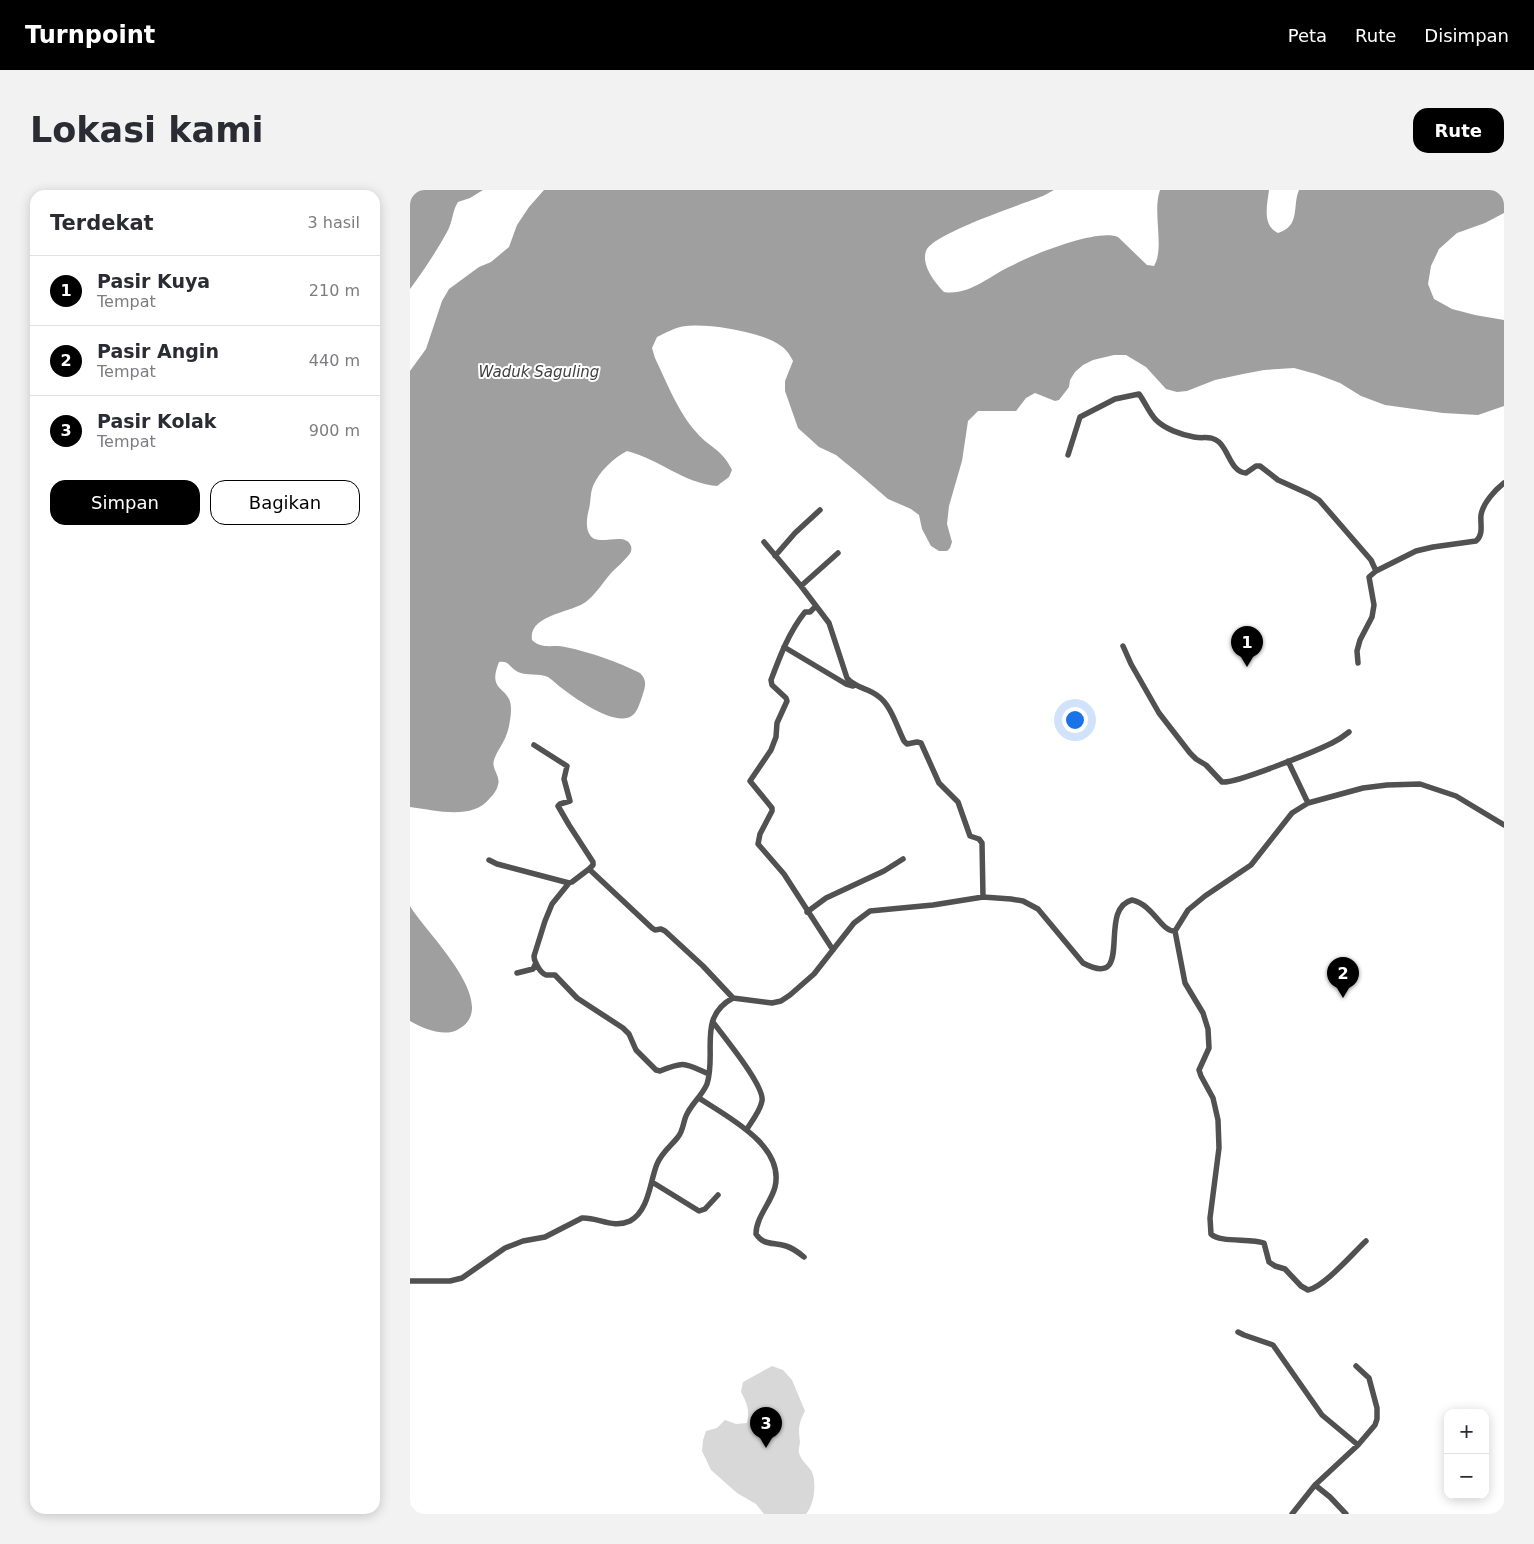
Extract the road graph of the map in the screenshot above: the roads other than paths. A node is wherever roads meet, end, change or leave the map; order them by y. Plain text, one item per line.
1 (1068, 455) dead end
2 (1504, 483) edge
3 (820, 510) dead end
4 (764, 542) dead end
5 (838, 553) dead end
6 (775, 556) junction
7 (1376, 571) junction
8 (801, 586) junction
9 (816, 606) junction
10 (1124, 646) dead end
11 (784, 647) junction
12 (1358, 663) dead end
13 (856, 686) junction
14 (1349, 732) dead end
15 (534, 745) dead end
16 (1288, 761) junction
17 (1308, 803) junction
18 (1504, 825) edge
19 (903, 859) dead end
20 (489, 860) dead end
21 (589, 869) junction
22 (568, 883) junction
23 (984, 897) junction
24 (808, 912) junction
25 (1175, 931) junction
26 (833, 950) junction
27 (536, 964) junction
28 (518, 973) dead end
29 (733, 998) junction
30 (713, 1022) junction
31 (709, 1074) junction
32 (699, 1098) junction
33 (747, 1129) junction
34 (652, 1182) junction
35 (718, 1195) dead end
36 (1366, 1241) dead end
37 (804, 1257) dead end
38 (410, 1281) edge
39 (1238, 1332) dead end
40 (1356, 1366) dead end
41 (1358, 1445) junction
42 (1315, 1485) junction
43 (1292, 1514) edge
44 (1346, 1514) edge

1 - 7 street
2 - 7 street
3 - 6 street
4 - 6 street
5 - 8 street
6 - 8 street
7 - 12 street
8 - 9 street
9 - 11 street
9 - 13 street
10 - 16 street
11 - 13 street
11 - 24 street
13 - 23 street
14 - 16 street
15 - 21 street
16 - 17 street
17 - 18 street
17 - 25 street
19 - 24 street
20 - 22 street
21 - 22 street
21 - 29 street
22 - 27 street
23 - 25 street
23 - 26 street
24 - 26 street
25 - 36 street
26 - 29 street
27 - 28 street
27 - 31 street
29 - 30 street
30 - 31 street
30 - 33 street
31 - 32 street
32 - 33 street
32 - 34 street
33 - 37 street
34 - 35 street
34 - 38 street
39 - 41 street
40 - 41 street
41 - 42 street
42 - 43 street
42 - 44 street

